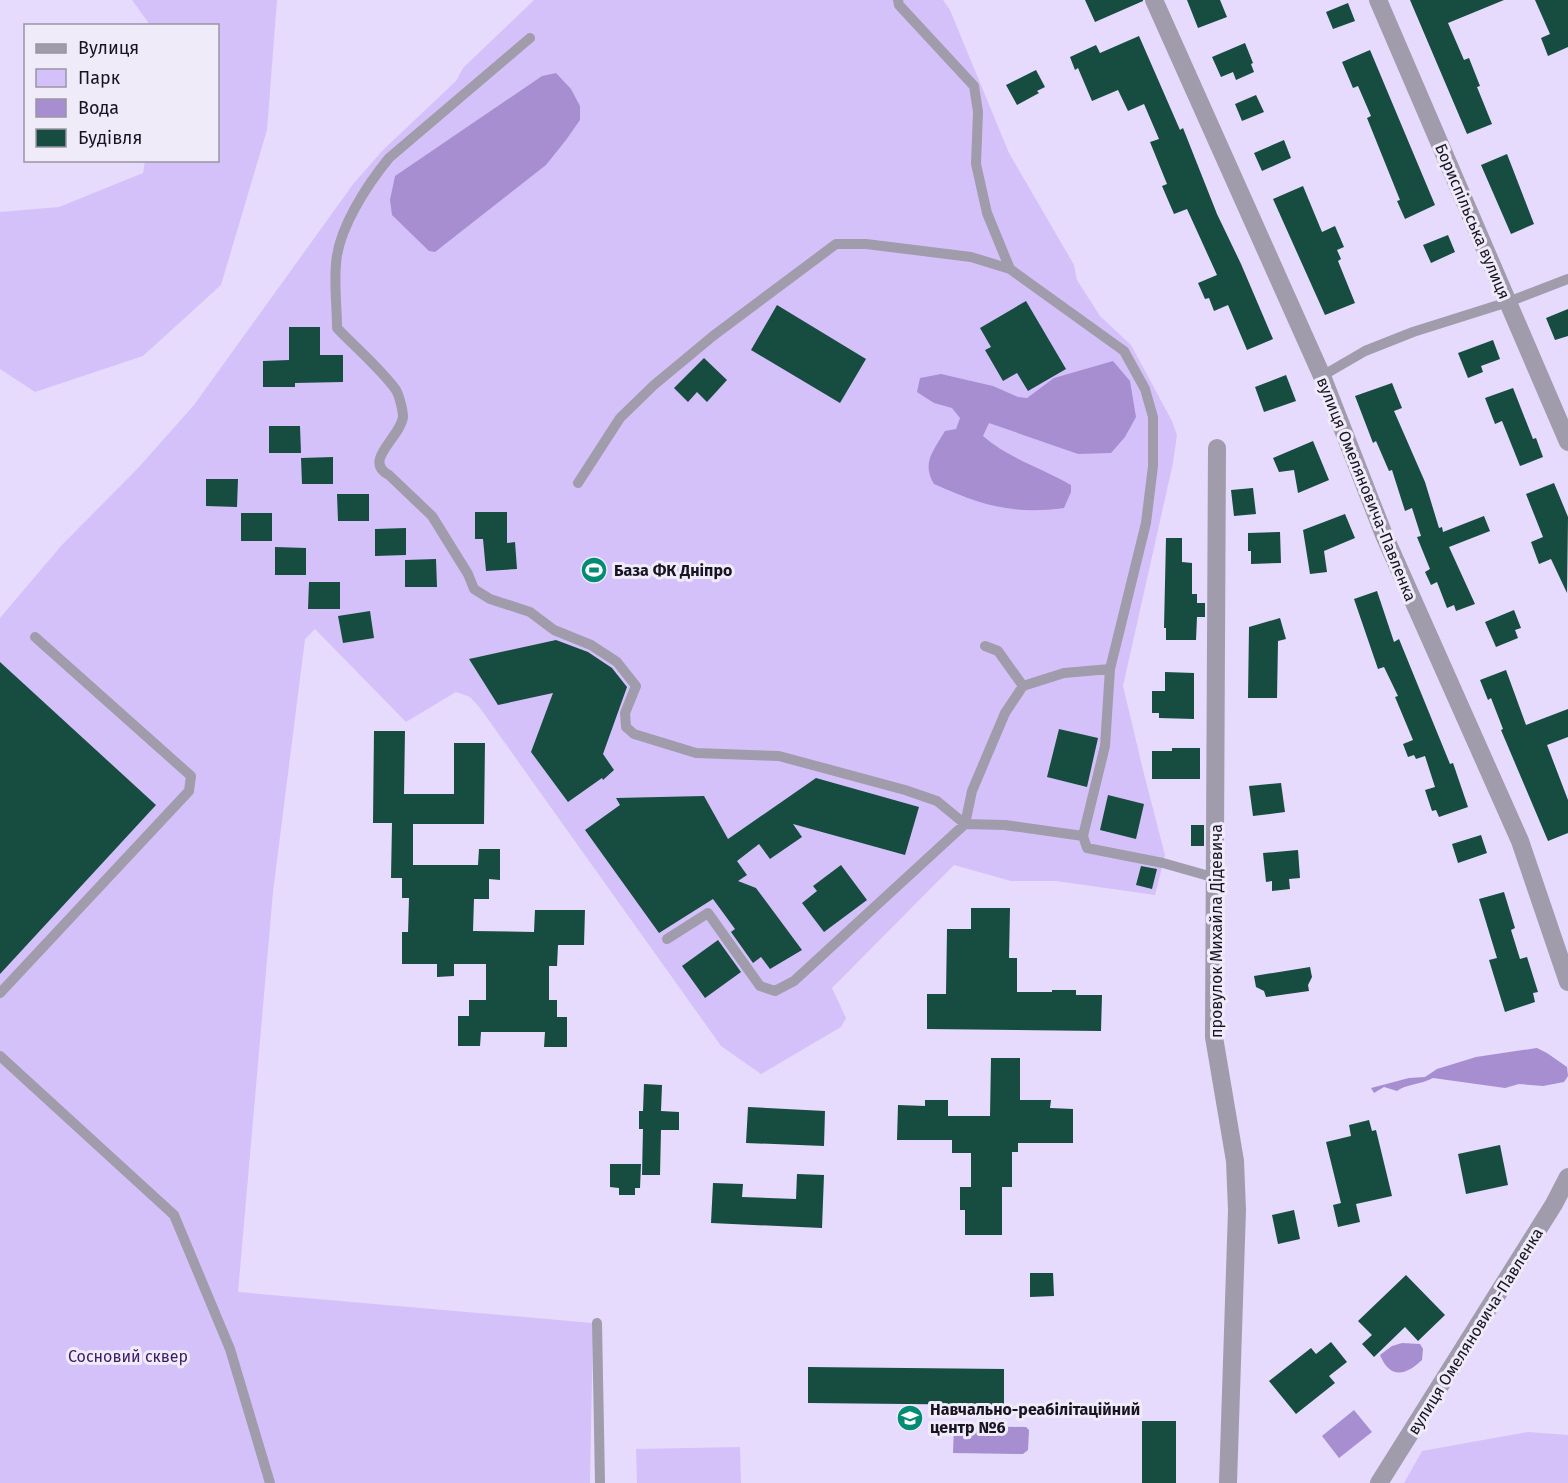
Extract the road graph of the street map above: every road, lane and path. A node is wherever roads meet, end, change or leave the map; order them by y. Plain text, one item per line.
1 (898, 0) edge
2 (1155, 0) edge
3 (1378, 0) edge
4 (530, 38) dead end
5 (1010, 269) junction
6 (1568, 279) edge
7 (1508, 302) junction
8 (1322, 376) junction
9 (1568, 441) edge
10 (1217, 448) dead end
11 (578, 483) dead end
12 (35, 637) dead end
13 (985, 646) dead end
14 (1110, 669) junction
15 (1023, 686) junction
16 (965, 824) junction
17 (1083, 836) junction
18 (1216, 878) junction
19 (667, 939) dead end
20 (1568, 982) edge
21 (0, 993) edge
22 (0, 1056) edge
23 (1568, 1177) edge
24 (597, 1323) dead end
25 (270, 1483) edge
26 (600, 1483) edge
27 (1228, 1483) edge
28 (1379, 1483) edge

1 - 5 lane
2 - 8 street, вулиця Омеляновича-Павленка
3 - 7 street, Бориспільська вулиця
4 - 16 lane
5 - 11 lane
5 - 14 lane
6 - 7 lane
7 - 8 lane
7 - 9 street, Бориспільська вулиця
8 - 20 street, вулиця Омеляновича-Павленка
10 - 18 street, провулок Михайла Дідевича
12 - 21 lane
13 - 15 lane
14 - 15 lane
14 - 17 lane
15 - 16 lane
16 - 17 lane
16 - 19 lane
17 - 18 lane
18 - 27 street, провулок Михайла Дідевича
22 - 25 lane
23 - 28 street, вулиця Омеляновича-Павленка
24 - 26 lane

